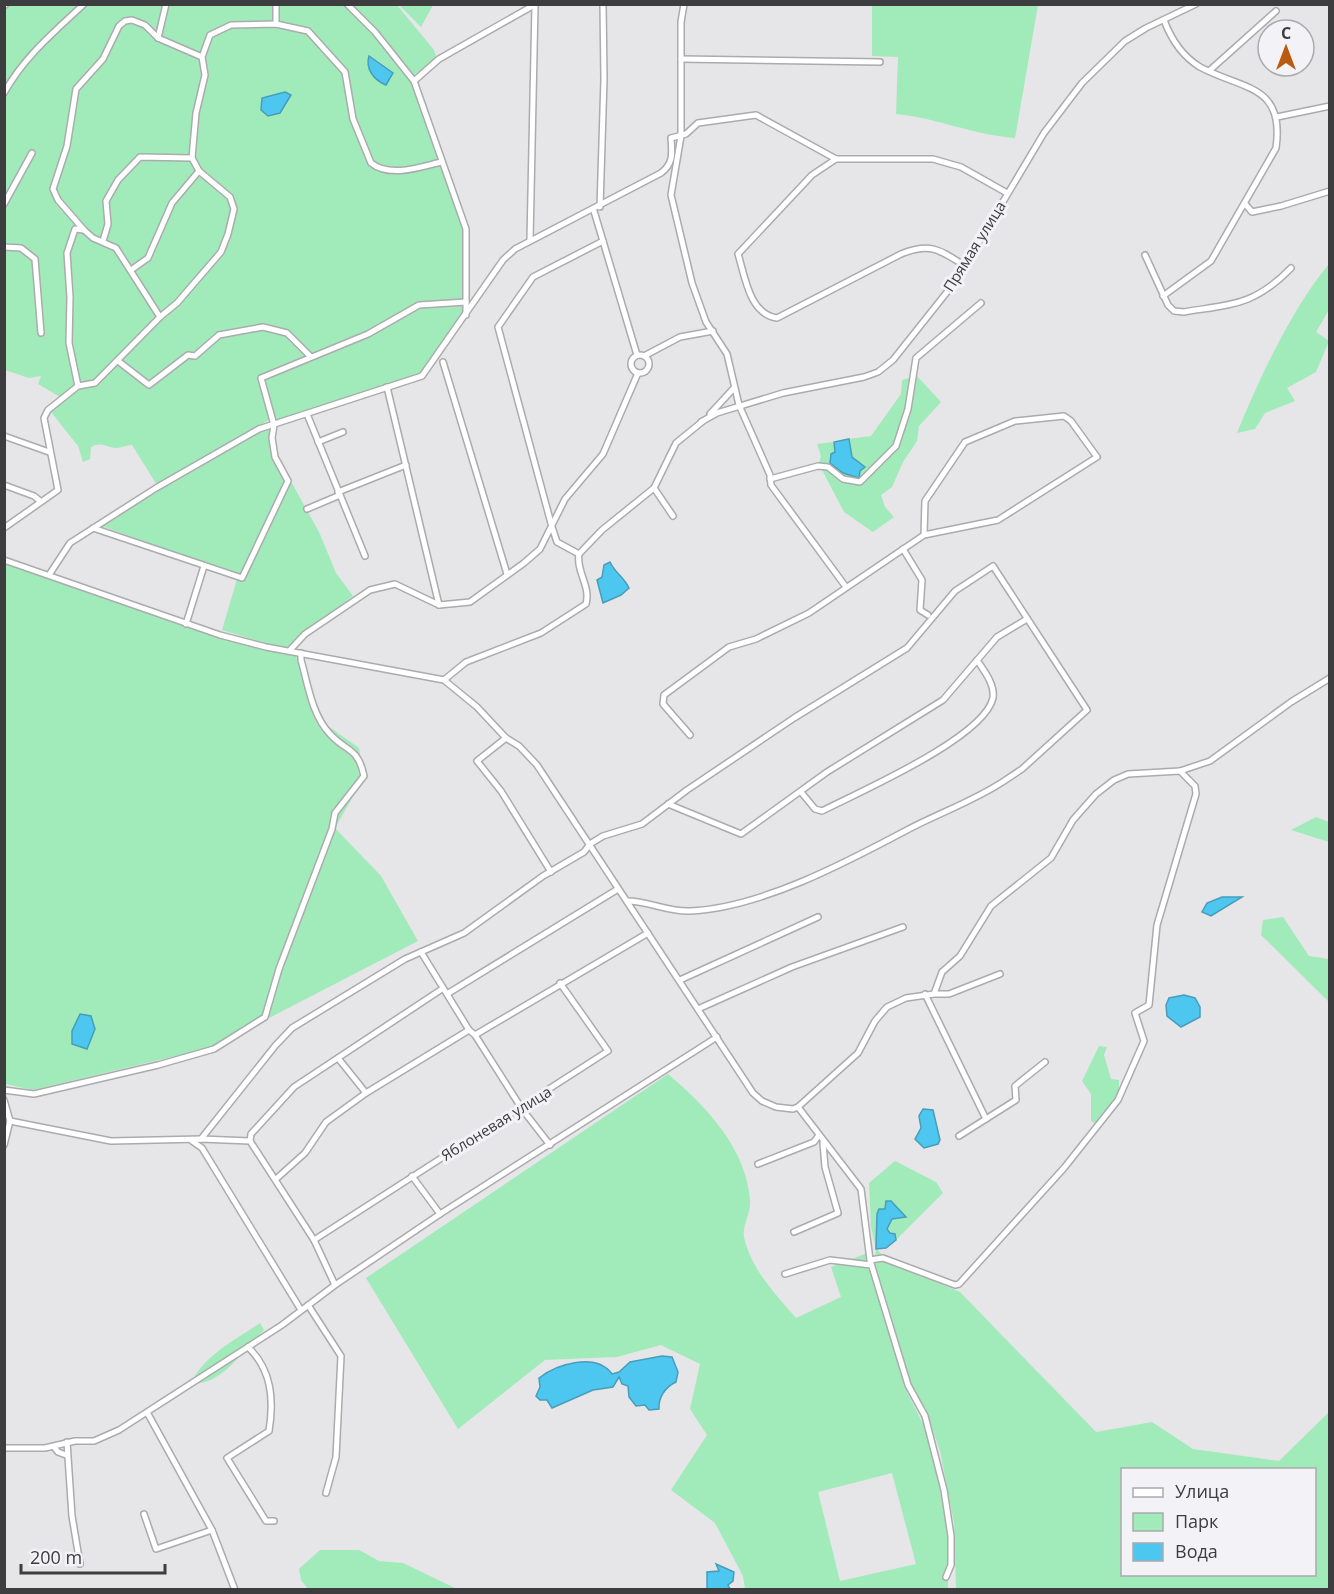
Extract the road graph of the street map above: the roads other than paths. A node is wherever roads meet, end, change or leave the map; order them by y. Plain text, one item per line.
1 (84, 4) edge
2 (166, 4) edge
3 (276, 4) edge
4 (347, 4) edge
5 (603, 4) edge
6 (684, 4) edge
7 (1196, 4) edge
8 (536, 5) edge
9 (1276, 12) dead end
10 (1164, 20) junction
11 (276, 24) junction
12 (158, 38) junction
13 (202, 57) junction
14 (681, 60) junction
15 (880, 62) dead end
16 (1209, 70) junction
17 (414, 81) junction
18 (4, 93) edge
19 (1329, 106) edge
20 (1277, 117) junction
21 (681, 136) junction
22 (32, 153) dead end
23 (192, 158) junction
24 (836, 159) junction
25 (441, 162) junction
26 (199, 171) junction
27 (1329, 191) edge
28 (1007, 193) junction
29 (4, 204) edge
30 (1245, 204) junction
31 (600, 207) junction
32 (594, 211) junction
33 (84, 230) junction
34 (530, 240) junction
35 (103, 241) junction
36 (603, 242) junction
37 (4, 247) edge
38 (1145, 255) dead end
39 (965, 266) junction
40 (1290, 268) dead end
41 (131, 270) junction
42 (1163, 296) junction
43 (466, 302) junction
44 (981, 303) dead end
45 (160, 317) junction
46 (466, 317) junction
47 (713, 331) junction
48 (41, 333) dead end
49 (637, 355) junction
50 (645, 356) junction
51 (311, 357) junction
52 (118, 361) junction
53 (443, 362) dead end
54 (638, 373) junction
55 (78, 386) junction
56 (387, 387) junction
57 (734, 388) junction
58 (739, 405) junction
59 (307, 414) junction
60 (701, 422) junction
61 (274, 425) junction
62 (343, 432) dead end
63 (4, 436) edge
64 (318, 442) junction
65 (49, 452) junction
66 (406, 465) junction
67 (770, 479) junction
68 (4, 485) edge
69 (654, 488) junction
70 (339, 494) junction
71 (40, 501) junction
72 (307, 508) dead end
73 (673, 516) dead end
74 (552, 527) junction
75 (4, 528) edge
76 (93, 528) junction
77 (924, 535) junction
78 (903, 549) junction
79 (579, 554) junction
80 (364, 556) dead end
81 (4, 560) edge
82 (204, 566) junction
83 (507, 574) junction
84 (49, 575) junction
85 (846, 587) junction
86 (439, 605) junction
87 (928, 615) dead end
88 (1028, 619) junction
89 (186, 624) junction
90 (290, 650) junction
91 (302, 653) junction
92 (977, 660) junction
93 (1329, 678) edge
94 (444, 680) junction
95 (690, 735) dead end
96 (506, 738) junction
97 (1180, 771) junction
98 (801, 792) junction
99 (668, 804) junction
100 (590, 844) junction
101 (551, 872) junction
102 (618, 890) junction
103 (627, 901) junction
104 (818, 917) dead end
105 (903, 927) dead end
106 (648, 933) junction
107 (421, 952) junction
108 (1000, 974) dead end
109 (680, 980) junction
110 (561, 983) junction
111 (442, 989) junction
112 (447, 994) junction
113 (925, 994) junction
114 (934, 994) junction
115 (698, 1009) junction
116 (469, 1030) junction
117 (475, 1035) junction
118 (717, 1037) junction
119 (338, 1058) junction
120 (1045, 1062) dead end
121 (4, 1090) edge
122 (366, 1093) junction
123 (4, 1100) edge
124 (798, 1107) junction
125 (522, 1109) junction
126 (986, 1119) junction
127 (10, 1121) junction
128 (959, 1136) dead end
129 (821, 1138) junction
130 (201, 1139) junction
131 (192, 1140) junction
132 (250, 1141) junction
133 (550, 1145) junction
134 (4, 1146) edge
135 (758, 1164) dead end
136 (412, 1176) junction
137 (276, 1179) junction
138 (440, 1214) junction
139 (794, 1232) dead end
140 (315, 1240) junction
141 (871, 1262) junction
142 (785, 1274) dead end
143 (335, 1285) junction
144 (308, 1305) junction
145 (301, 1310) junction
146 (248, 1347) junction
147 (148, 1414) junction
148 (68, 1442) junction
149 (54, 1447) junction
150 (4, 1448) edge
151 (66, 1455) junction
152 (326, 1493) dead end
153 (144, 1514) dead end
154 (274, 1521) dead end
155 (212, 1530) junction
156 (80, 1564) dead end
157 (946, 1577) dead end
158 (235, 1590) edge

1 - 18 street
2 - 12 street
3 - 11 street
4 - 17 street
5 - 31 street
6 - 14 street
7 - 10 street, Прямая улица
8 - 17 street
8 - 34 street
9 - 16 street
10 - 16 street
10 - 28 street, Прямая улица
11 - 13 street
11 - 25 street
12 - 13 street
12 - 33 street
13 - 23 street
14 - 15 street
14 - 21 street
16 - 20 street
17 - 25 street
19 - 20 street
20 - 30 street
21 - 24 street
21 - 31 street
21 - 47 street
22 - 29 street
23 - 26 street
23 - 35 street
24 - 28 street
24 - 39 street
25 - 43 street
26 - 41 street
26 - 45 street
27 - 30 street
28 - 39 street, Прямая улица
30 - 42 street
31 - 32 street
32 - 34 street
32 - 36 street
33 - 35 street
33 - 55 street
34 - 46 street
35 - 41 street
36 - 49 street
36 - 74 street
37 - 48 street
38 - 42 street
39 - 58 street, Прямая улица
40 - 42 street
41 - 45 street
43 - 46 street
43 - 51 street
44 - 67 street
45 - 52 street
46 - 56 street
47 - 50 street
47 - 57 street
49 - 50 street
49 - 54 street
50 - 54 street
51 - 52 street
51 - 61 street
52 - 55 street
53 - 83 street
54 - 74 street
55 - 65 street
56 - 59 street
56 - 66 street
57 - 58 street
57 - 60 street
58 - 60 street, Прямая улица
58 - 67 street
59 - 61 street
59 - 64 street
60 - 69 street
61 - 76 street
61 - 82 street
62 - 64 street
63 - 65 street
64 - 70 street
65 - 71 street
66 - 70 street
66 - 86 street
67 - 85 street
68 - 71 street
69 - 73 street
69 - 79 street
70 - 72 street
70 - 80 street
71 - 75 street
74 - 79 street
74 - 83 street
76 - 82 street
76 - 84 street
77 - 77 street
77 - 78 street
78 - 85 street
78 - 87 street
79 - 94 street
81 - 84 street
82 - 89 street
83 - 86 street
84 - 89 street
85 - 95 street
86 - 90 street
88 - 92 street
88 - 99 street
88 - 103 street
89 - 90 street
90 - 91 street
91 - 94 street
91 - 121 street
92 - 98 street
92 - 98 street
93 - 97 street
94 - 96 street
96 - 100 street
96 - 101 street
97 - 114 street
97 - 141 street
98 - 99 street
99 - 100 street
100 - 101 street
100 - 102 street
101 - 107 street
102 - 103 street
102 - 112 street
103 - 106 street
104 - 109 street
105 - 115 street
106 - 109 street
106 - 110 street
107 - 111 street
107 - 130 street
108 - 114 street
109 - 115 street
110 - 117 street
110 - 125 street, Яблоневая улица
111 - 112 street
111 - 119 street
112 - 116 street
113 - 114 street
113 - 124 street
113 - 126 street
115 - 118 street
116 - 117 street
116 - 122 street
117 - 125 street
118 - 124 street
118 - 133 street
119 - 122 street
119 - 132 street
120 - 126 street
122 - 137 street
123 - 127 street
124 - 129 street
125 - 133 street
125 - 136 street, Яблоневая улица
126 - 128 street
127 - 131 street
127 - 134 street
129 - 135 street
129 - 139 street
129 - 141 street
130 - 131 street
130 - 132 street
131 - 145 street
132 - 137 street
133 - 138 street
136 - 138 street
136 - 140 street, Яблоневая улица
137 - 140 street
138 - 143 street
140 - 143 street
141 - 142 street
141 - 157 street
143 - 144 street
144 - 145 street
144 - 152 street
145 - 146 street
146 - 147 street
146 - 154 street
147 - 148 street
147 - 155 street
148 - 149 street
148 - 151 street
149 - 150 street
149 - 151 street
151 - 156 street
153 - 155 street
155 - 158 street

